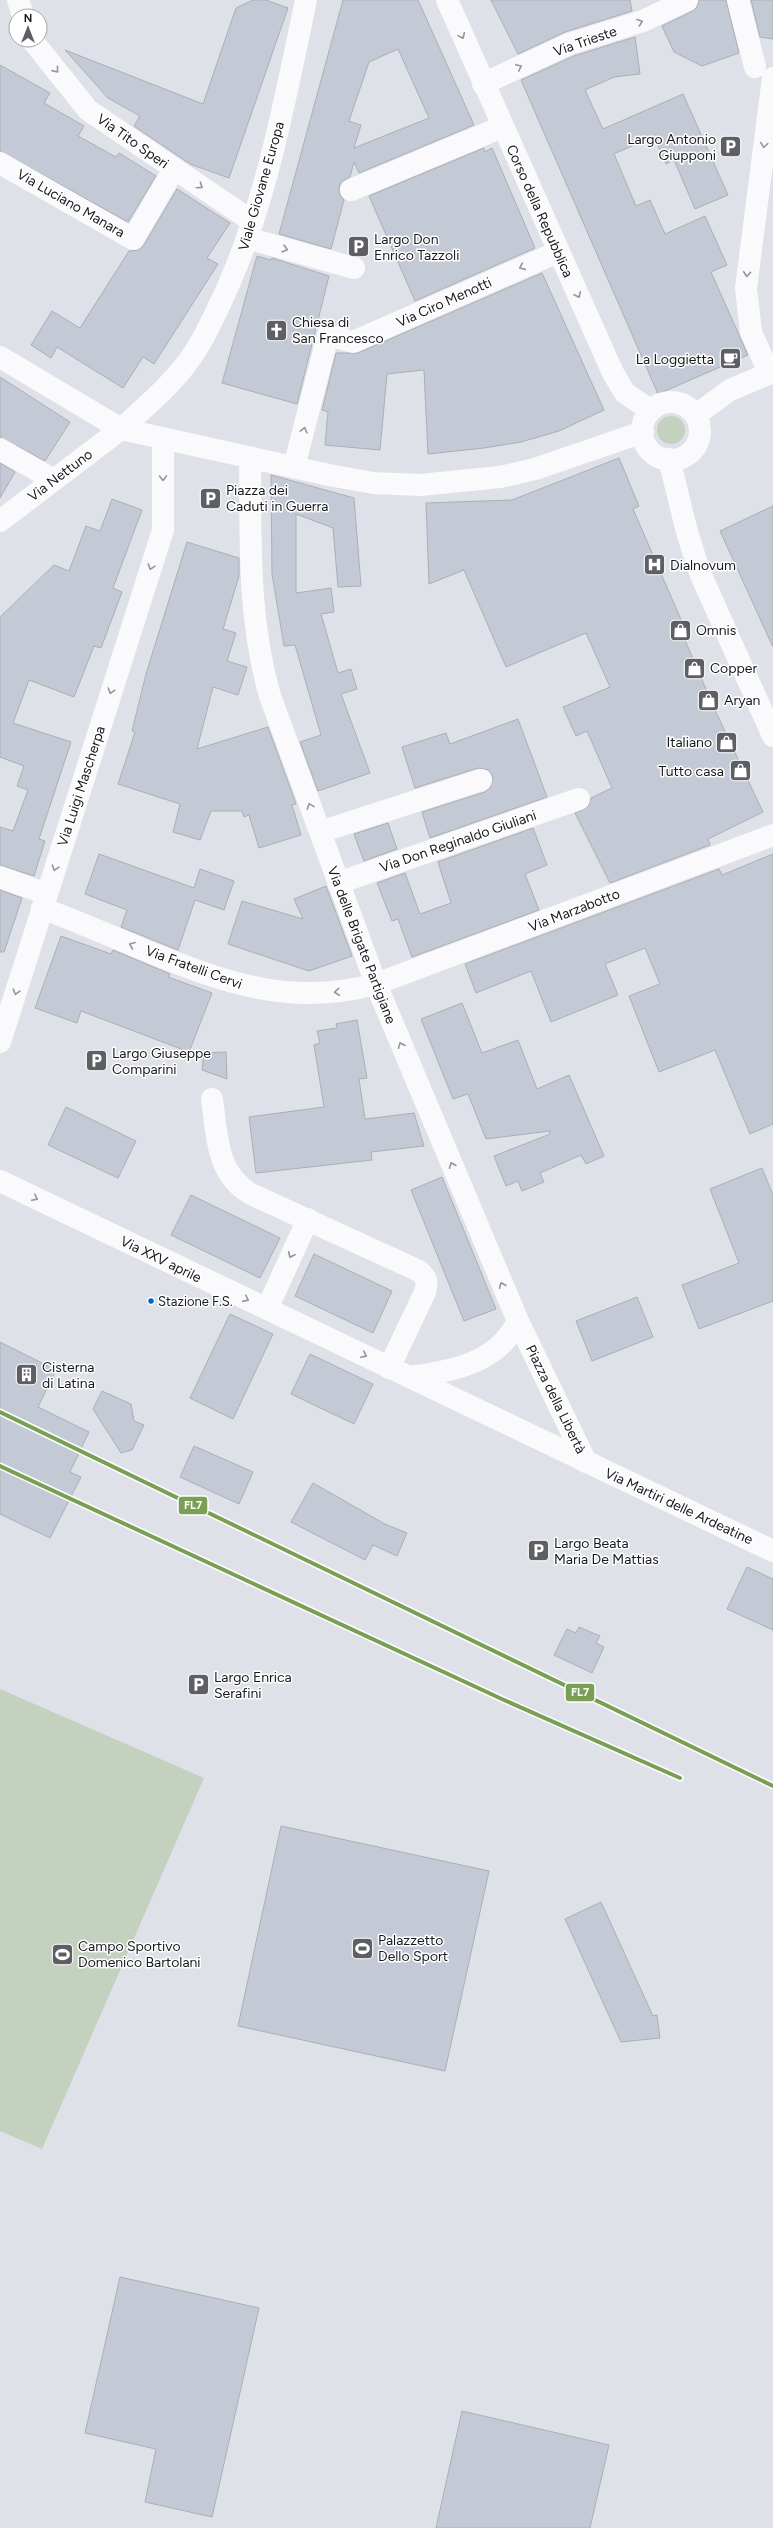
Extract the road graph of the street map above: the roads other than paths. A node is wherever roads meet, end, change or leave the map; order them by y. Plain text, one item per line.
1 (306, 0) edge
2 (447, 0) edge
3 (686, 0) edge
4 (738, 0) edge
5 (38, 48) edge
6 (764, 73) edge
7 (484, 84) junction
8 (502, 127) junction
9 (0, 163) edge
10 (174, 169) junction
11 (351, 190) dead end
12 (250, 230) junction
13 (558, 252) junction
14 (354, 268) dead end
15 (0, 357) edge
16 (771, 373) edge
17 (650, 410) junction
18 (696, 416) junction
19 (121, 429) junction
20 (642, 432) junction
21 (163, 439) junction
22 (0, 449) edge
23 (250, 457) junction
24 (669, 459) junction
25 (294, 467) junction
26 (54, 480) junction
27 (0, 521) edge
28 (771, 726) edge
29 (481, 780) dead end
30 (579, 799) dead end
31 (320, 832) junction
32 (773, 835) edge
33 (0, 877) edge
34 (338, 883) junction
35 (45, 901) junction
36 (376, 984) junction
37 (0, 1042) edge
38 (212, 1099) dead end
39 (0, 1181) edge
40 (308, 1220) junction
41 (267, 1309) junction
42 (518, 1321) junction
43 (389, 1368) junction
44 (409, 1377) junction
45 (586, 1462) junction
46 (773, 1551) edge

1 - 12 street, Viale Giovane Europa
2 -> 7 street, Corso della Repubblica
7 -> 3 street, Via Trieste
4 - 6 street
5 -> 10 street, Via Tito Speri
6 -> 16 street
7 - 8 street, Corso della Repubblica
8 - 11 street
8 - 13 street, Corso della Repubblica
9 - 10 street, Via Luciano Manara
10 -> 12 street, Via Tito Speri
12 -> 14 street, Via Tito Speri
12 - 19 street, Viale Giovane Europa
13 -> 17 street, Corso della Repubblica
13 - 25 street, Via Ciro Menotti
15 - 19 street
16 - 18 street
17 - 18 street
17 - 20 street
18 - 24 street
19 - 21 street
19 - 26 street, Via Nettuno
20 - 24 street
20 - 25 street
21 - 23 street
21 -> 35 street, Via Luigi Mascherpa
22 - 26 street
23 - 25 street
31 -> 23 street, Via delle Brigate Partigiane
24 - 28 street
26 - 27 street, Via Nettuno
29 - 31 street
30 - 34 street, Via Don Reginaldo Giuliani
31 - 34 street, Via delle Brigate Partigiane
32 - 36 street, Via Marzabotto
33 - 35 street, Via Fratelli Cervi
34 - 36 street, Via delle Brigate Partigiane
36 -> 35 street, Via Fratelli Cervi
35 -> 37 street, Via Luigi Mascherpa
42 -> 36 street, Via delle Brigate Partigiane
38 - 40 street
39 -> 41 street, Via XXV aprile
40 -> 41 street
40 - 43 street
41 -> 43 street, Via XXV aprile
42 - 44 street, Piazza della Libertà
42 - 45 street, Piazza della Libertà
43 - 44 street, Via XXV aprile
44 - 45 street, Piazza della Libertà
45 - 46 street, Via Martiri delle Ardeatine

